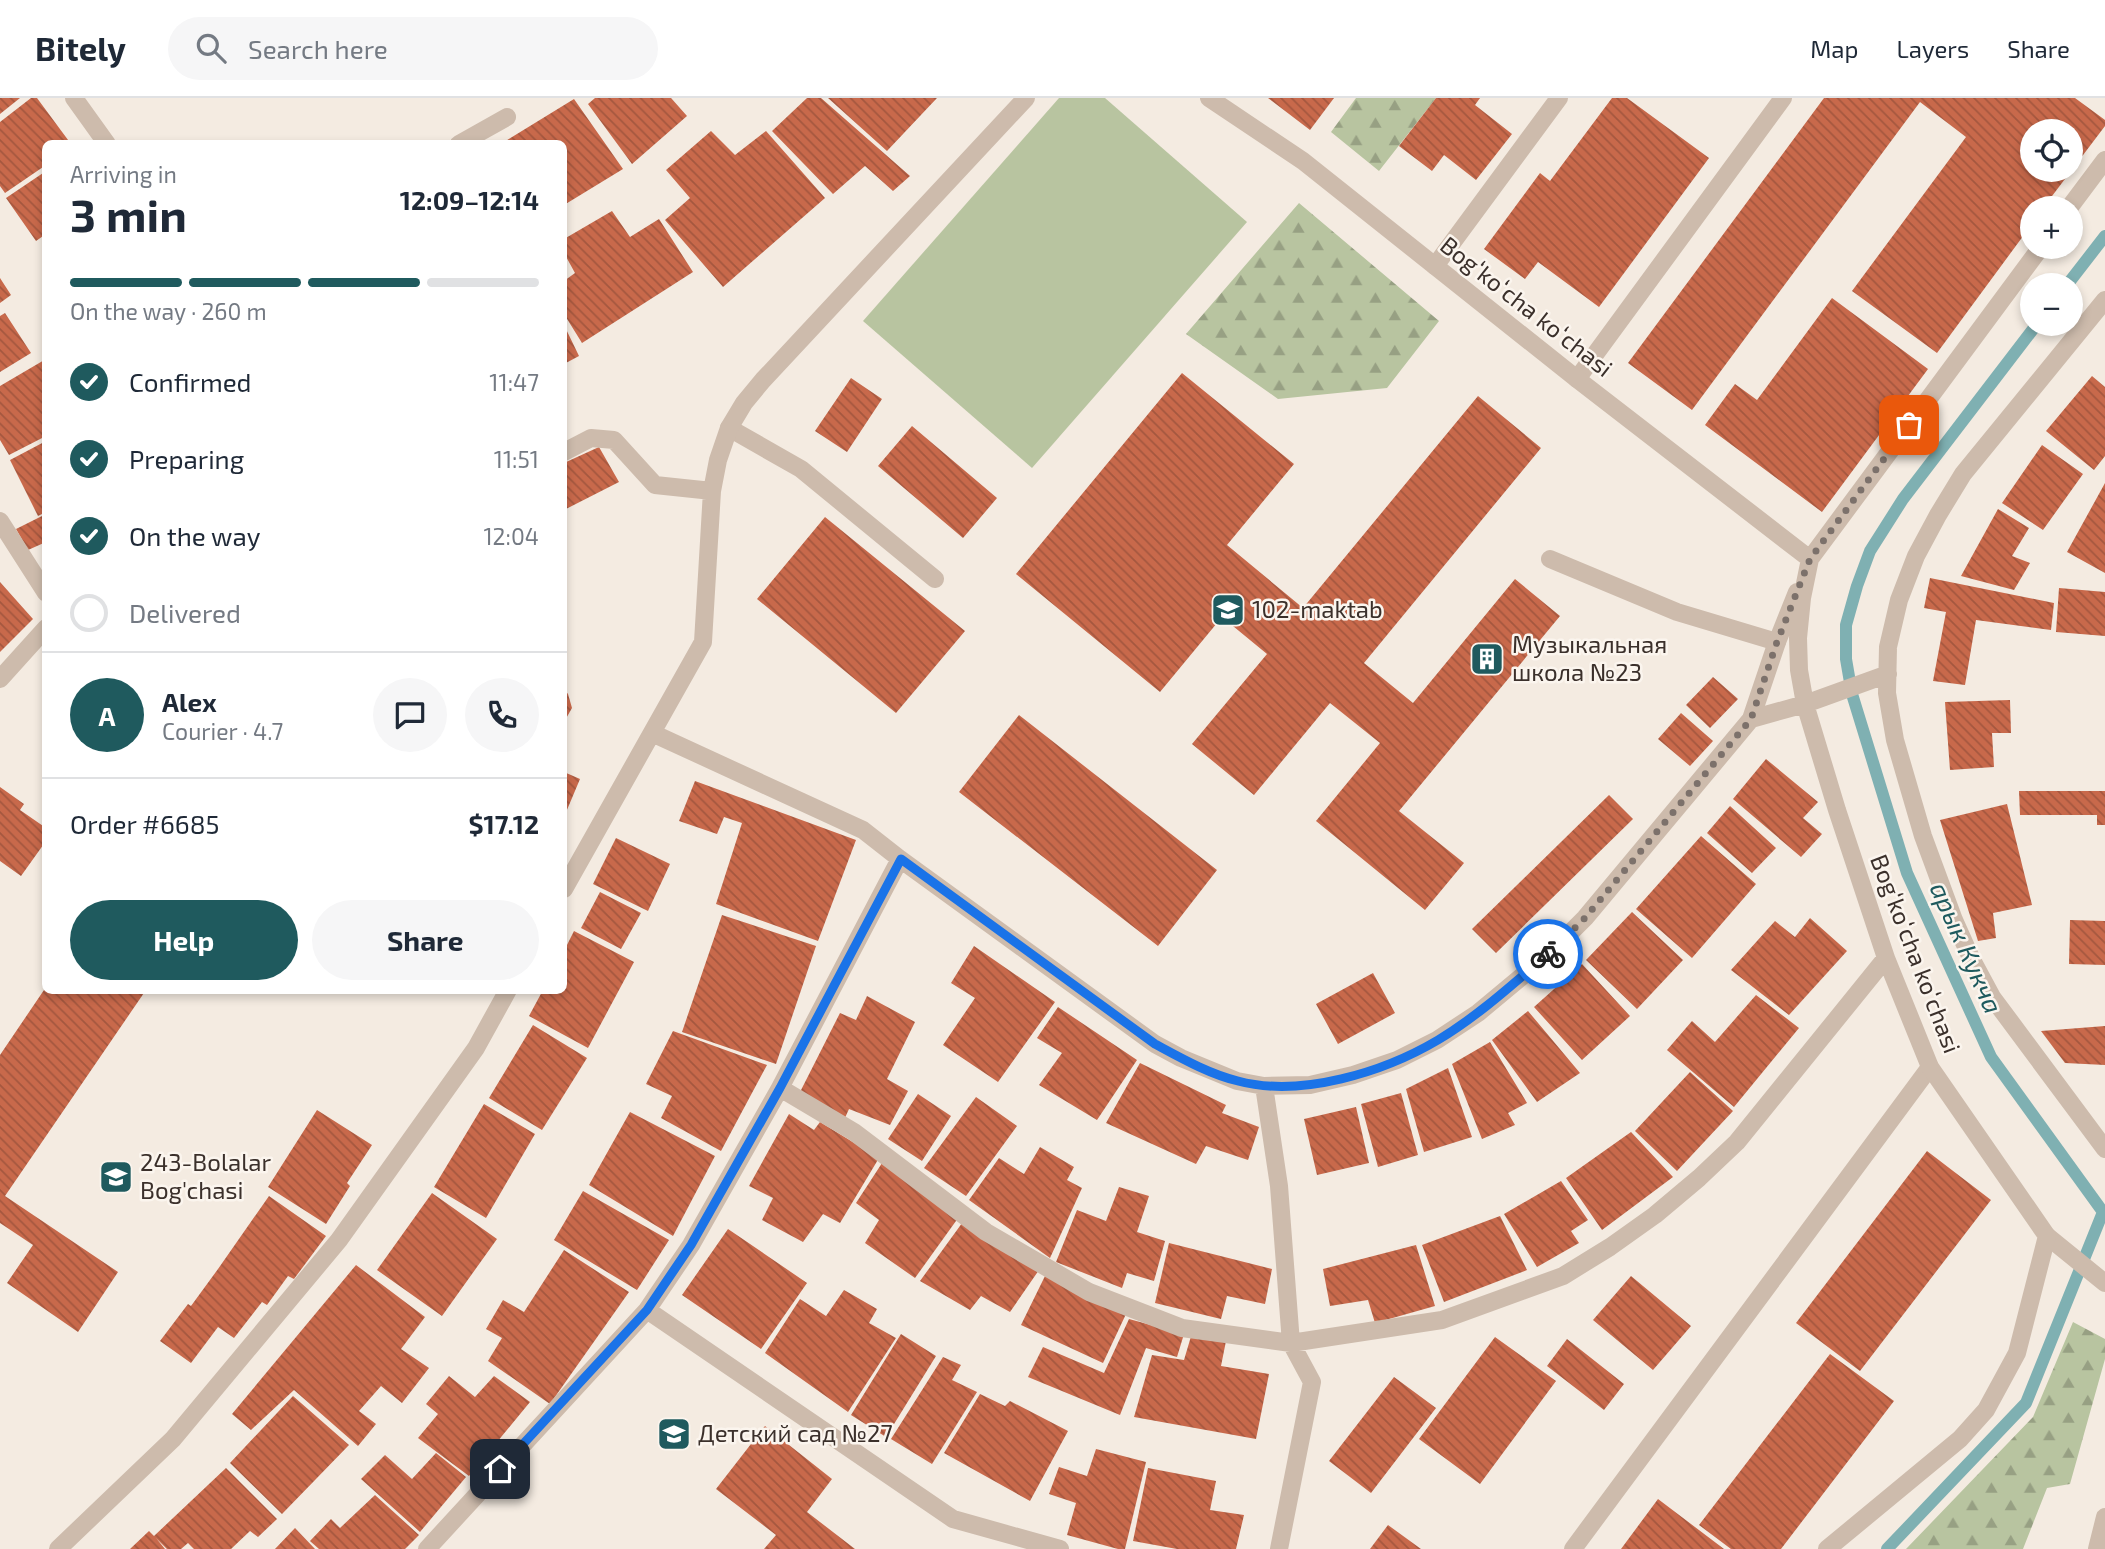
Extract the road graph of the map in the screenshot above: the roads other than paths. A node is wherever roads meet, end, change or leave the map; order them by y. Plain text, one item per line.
1 (74, 98) edge
2 (1026, 98) edge
3 (1209, 98) edge
4 (1559, 98) edge
5 (1783, 98) edge
6 (507, 117) dead end
7 (104, 140) edge
8 (466, 140) edge
9 (2105, 160) edge
10 (2078, 196) edge
11 (2032, 259) edge
12 (1436, 266) junction
13 (2105, 300) edge
14 (1577, 379) junction
15 (729, 428) junction
16 (567, 451) edge
17 (712, 491) junction
18 (0, 521) edge
19 (1550, 559) dead end
20 (1810, 559) junction
21 (935, 579) dead end
22 (42, 587) edge
23 (42, 632) edge
24 (1777, 642) junction
25 (1881, 676) junction
26 (0, 679) edge
27 (1814, 701) junction
28 (1751, 719) junction
29 (652, 733) junction
30 (901, 859) junction
31 (567, 884) edge
32 (1886, 958) junction
33 (506, 994) edge
34 (1930, 1067) junction
35 (1264, 1086) junction
36 (780, 1088) junction
37 (2105, 1149) edge
38 (2047, 1236) junction
39 (2105, 1283) edge
40 (647, 1310) junction
41 (1291, 1343) junction
42 (2105, 1517) edge
43 (58, 1549) edge
44 (427, 1549) edge
45 (1060, 1549) edge
46 (1279, 1549) edge
47 (1573, 1549) edge
48 (1827, 1549) edge
49 (2097, 1549) edge

1 - 7 street
2 - 15 street
3 - 12 street, Bogʻkoʻcha koʻchasi
4 - 12 street
5 - 14 street
6 - 8 street
9 - 10 street
11 - 20 street, Bogʻkoʻcha koʻchasi
12 - 14 street, Bogʻkoʻcha koʻchasi
13 - 25 street
14 - 20 street, Bogʻkoʻcha koʻchasi
15 - 17 street
15 - 21 street
16 - 17 street
17 - 29 street
18 - 22 street
19 - 24 street
20 - 24 street
20 - 27 street, Bogʻkoʻcha koʻchasi
23 - 26 street
24 - 28 street
25 - 27 street
25 - 37 street
27 - 28 street
27 - 32 street, Bogʻkoʻcha koʻchasi
28 - 35 street
29 - 30 street
29 - 31 street
30 - 35 street
30 - 36 street
32 - 34 street, Bogʻkoʻcha koʻchasi
32 - 41 street
33 - 43 street
34 - 38 street, Bogʻkoʻcha koʻchasi
34 - 47 street
35 - 41 street
36 - 40 street
36 - 41 street
38 - 39 street, Bogʻkoʻcha koʻchasi
38 - 48 street
40 - 44 street
40 - 45 street
41 - 46 street
42 - 49 street

